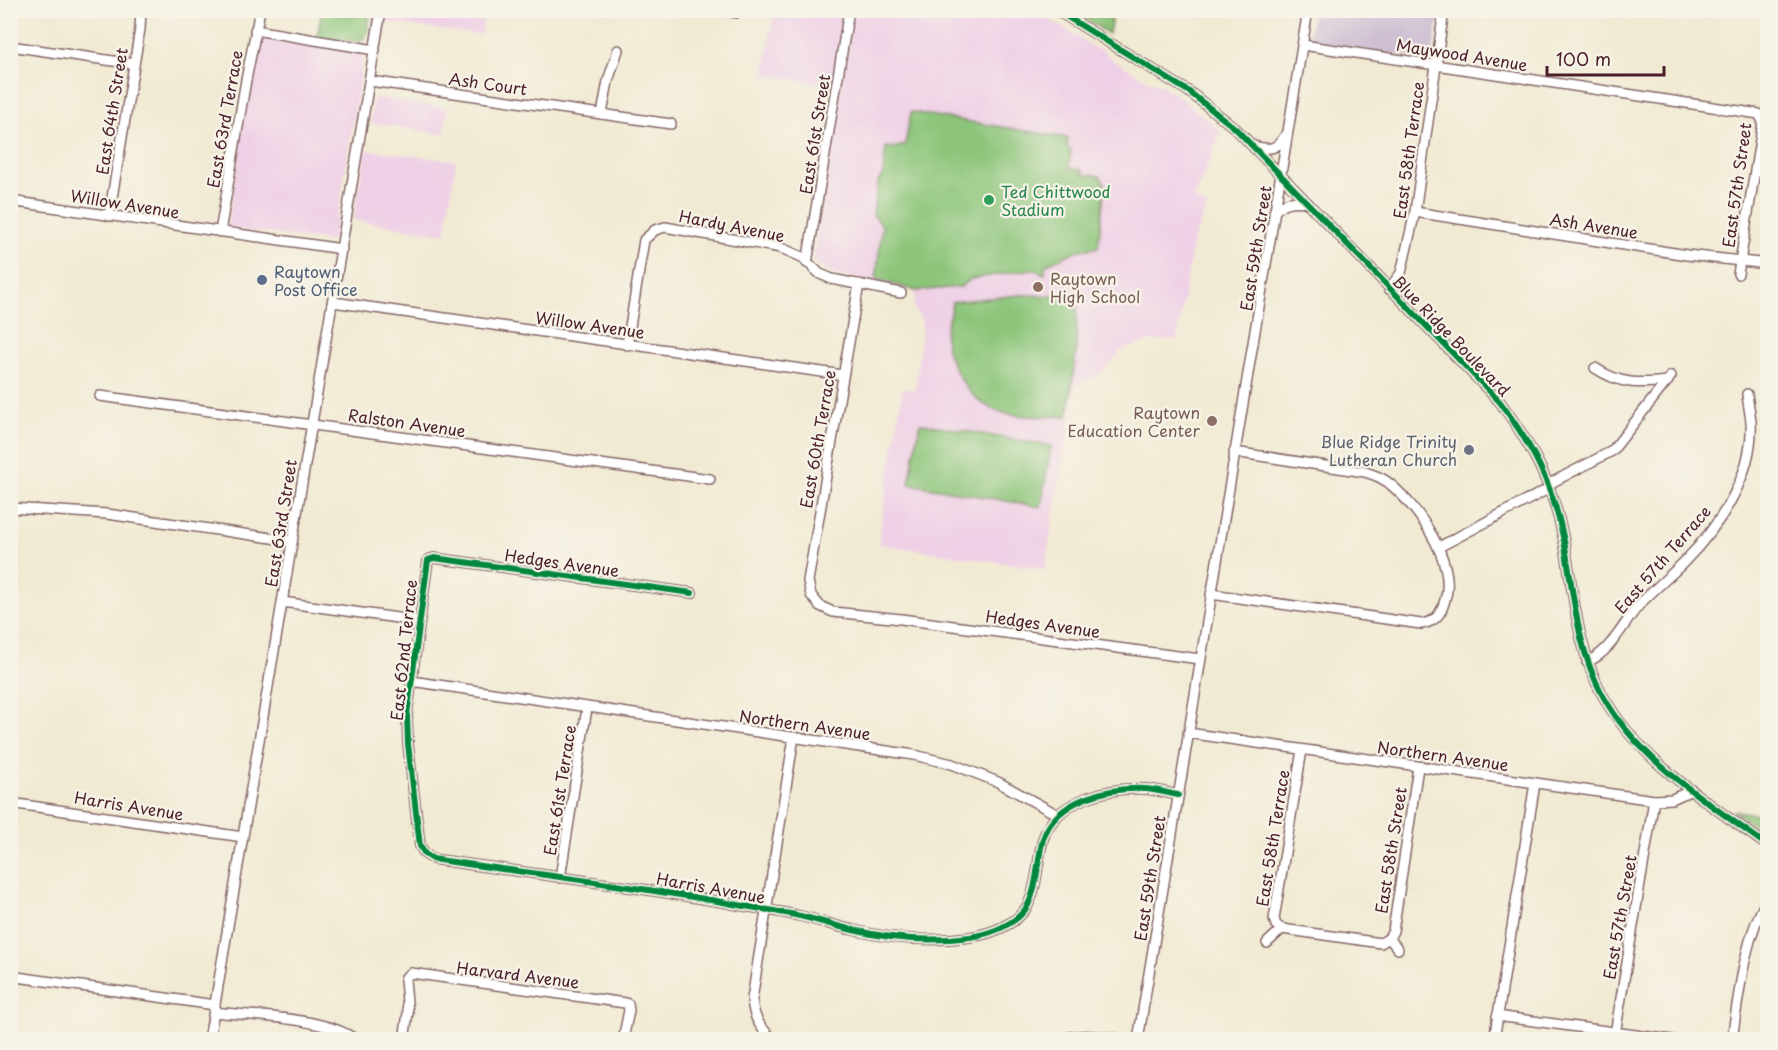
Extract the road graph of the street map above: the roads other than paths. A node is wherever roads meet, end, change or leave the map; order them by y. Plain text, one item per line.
1 (141, 10) edge
2 (260, 10) edge
3 (381, 10) edge
4 (722, 10) edge
5 (849, 10) edge
6 (1056, 10) edge
7 (1308, 10) edge
8 (1444, 10) edge
9 (736, 13) dead end
10 (255, 30) junction
11 (1303, 45) junction
12 (10, 46) edge
13 (375, 50) junction
14 (618, 50) dead end
15 (134, 64) junction
16 (1435, 66) junction
17 (370, 81) junction
18 (602, 114) junction
19 (1759, 114) joint
20 (671, 124) dead end
21 (1288, 131) junction
22 (1253, 146) junction
23 (1281, 174) junction
24 (12, 201) edge
25 (1308, 203) junction
26 (1274, 212) junction
27 (1415, 212) junction
28 (109, 216) junction
29 (10, 226) edge
30 (220, 232) junction
31 (342, 249) junction
32 (1741, 260) junction
33 (807, 263) junction
34 (1767, 264) edge
35 (1738, 274) dead end
36 (859, 284) junction
37 (1389, 289) junction
38 (901, 293) dead end
39 (333, 302) junction
40 (627, 345) junction
41 (1595, 368) dead end
42 (843, 375) junction
43 (1747, 394) dead end
44 (100, 396) dead end
45 (312, 426) junction
46 (1234, 452) junction
47 (710, 480) dead end
48 (1549, 486) junction
49 (10, 508) edge
50 (292, 541) junction
51 (1439, 547) junction
52 (428, 560) joint
53 (692, 593) dead end
54 (1211, 594) junction
55 (814, 599) joint
56 (282, 602) junction
57 (419, 621) junction
58 (1200, 659) junction
59 (1587, 662) junction
60 (411, 681) junction
61 (587, 708) junction
62 (1188, 733) junction
63 (794, 737) junction
64 (1302, 750) junction
65 (1418, 767) junction
66 (1535, 783) junction
67 (1692, 790) junction
68 (1178, 795) junction
69 (1654, 800) junction
70 (10, 803) edge
71 (1058, 815) junction
72 (243, 837) junction
73 (1767, 846) edge
74 (422, 850) joint
75 (560, 878) junction
76 (1767, 899) edge
77 (767, 910) junction
78 (1282, 928) junction
79 (1389, 938) junction
80 (1267, 943) dead end
81 (1398, 949) dead end
82 (10, 976) edge
83 (214, 1009) junction
84 (1497, 1016) junction
85 (1614, 1036) edge
86 (209, 1040) edge
87 (356, 1040) edge
88 (404, 1040) edge
89 (623, 1040) edge
90 (775, 1040) edge
91 (1058, 1040) edge
92 (1125, 1040) edge
93 (1138, 1040) edge
94 (1494, 1040) edge
95 (1671, 1040) edge
96 (1732, 1040) edge

1 - 15 street, East 64th Street
2 - 10 street, East 63rd Terrace
3 - 13 street, East 63rd Street
4 - 9 street
5 - 33 street, East 61st Street
6 - 22 street, Blue Ridge Boulevard
7 - 11 street, East 59th Street
8 - 16 street, East 58th Terrace
10 - 13 street
10 - 30 street, East 63rd Terrace
11 - 16 street, Maywood Avenue
11 - 21 street, East 59th Street
12 - 15 street
13 - 17 street, East 63rd Street
14 - 18 street
15 - 28 street, East 64th Street
16 - 19 street, Maywood Avenue
16 - 27 street, East 58th Terrace
17 - 18 street, Ash Court
17 - 31 street, East 63rd Street
18 - 20 street, Ash Court
19 - 32 street, East 57th Street
21 - 22 street
21 - 23 street, East 59th Street
22 - 23 street, Blue Ridge Boulevard
23 - 25 street, Blue Ridge Boulevard
23 - 26 street, East 59th Street
24 - 28 street, Willow Avenue
24 - 29 street
25 - 26 street
25 - 37 street, Blue Ridge Boulevard
26 - 46 street, East 59th Street
27 - 32 street, Ash Avenue
27 - 37 street, East 58th Terrace
28 - 30 street, Willow Avenue
30 - 31 street, Willow Avenue
31 - 39 street, East 63rd Street
32 - 34 street, Ash Avenue
32 - 35 street, East 57th Street
33 - 36 street, Hardy Avenue
33 - 40 street, Hardy Avenue
36 - 38 street, Hardy Avenue
36 - 42 street, East 60th Terrace
37 - 48 street, Blue Ridge Boulevard
39 - 40 street, Willow Avenue
39 - 45 street, East 63rd Street
40 - 42 street, Willow Avenue
41 - 48 street
42 - 55 street, East 60th Terrace
43 - 59 street, East 57th Terrace
44 - 45 street, Ralston Avenue
45 - 47 street, Ralston Avenue
45 - 50 street, East 63rd Street
46 - 51 street
46 - 54 street, East 59th Street
48 - 51 street
48 - 59 street, Blue Ridge Boulevard
49 - 50 street
50 - 56 street, East 63rd Street
51 - 54 street
52 - 53 street, Hedges Avenue
52 - 57 street, East 62nd Terrace
54 - 58 street, East 59th Street
55 - 58 street, Hedges Avenue
56 - 57 street
56 - 72 street, East 63rd Street
57 - 60 street, East 62nd Terrace
58 - 62 street, East 59th Street
59 - 67 street, Blue Ridge Boulevard
60 - 61 street, Northern Avenue
60 - 74 street, East 62nd Terrace
61 - 63 street, Northern Avenue
61 - 75 street, East 61st Terrace
62 - 64 street, Northern Avenue
62 - 68 street, East 59th Street
63 - 71 street, Northern Avenue
63 - 77 street
64 - 65 street, Northern Avenue
64 - 78 street, East 58th Terrace
65 - 66 street, Northern Avenue
65 - 79 street, East 58th Street
66 - 69 street, Northern Avenue
66 - 84 street
67 - 69 street, Northern Avenue
67 - 73 street, Blue Ridge Boulevard
68 - 71 street
68 - 93 street, East 59th Street
69 - 85 street, East 57th Street
70 - 72 street, Harris Avenue
71 - 77 street, Harris Avenue
72 - 83 street, East 63rd Street
74 - 75 street, Harris Avenue
75 - 77 street, Harris Avenue
76 - 96 street
77 - 90 street
78 - 79 street
78 - 80 street
79 - 81 street
82 - 83 street
83 - 86 street, East 63rd Street
83 - 87 street
84 - 85 street
84 - 94 street
85 - 95 street
88 - 89 street, Harvard Avenue
91 - 92 street

